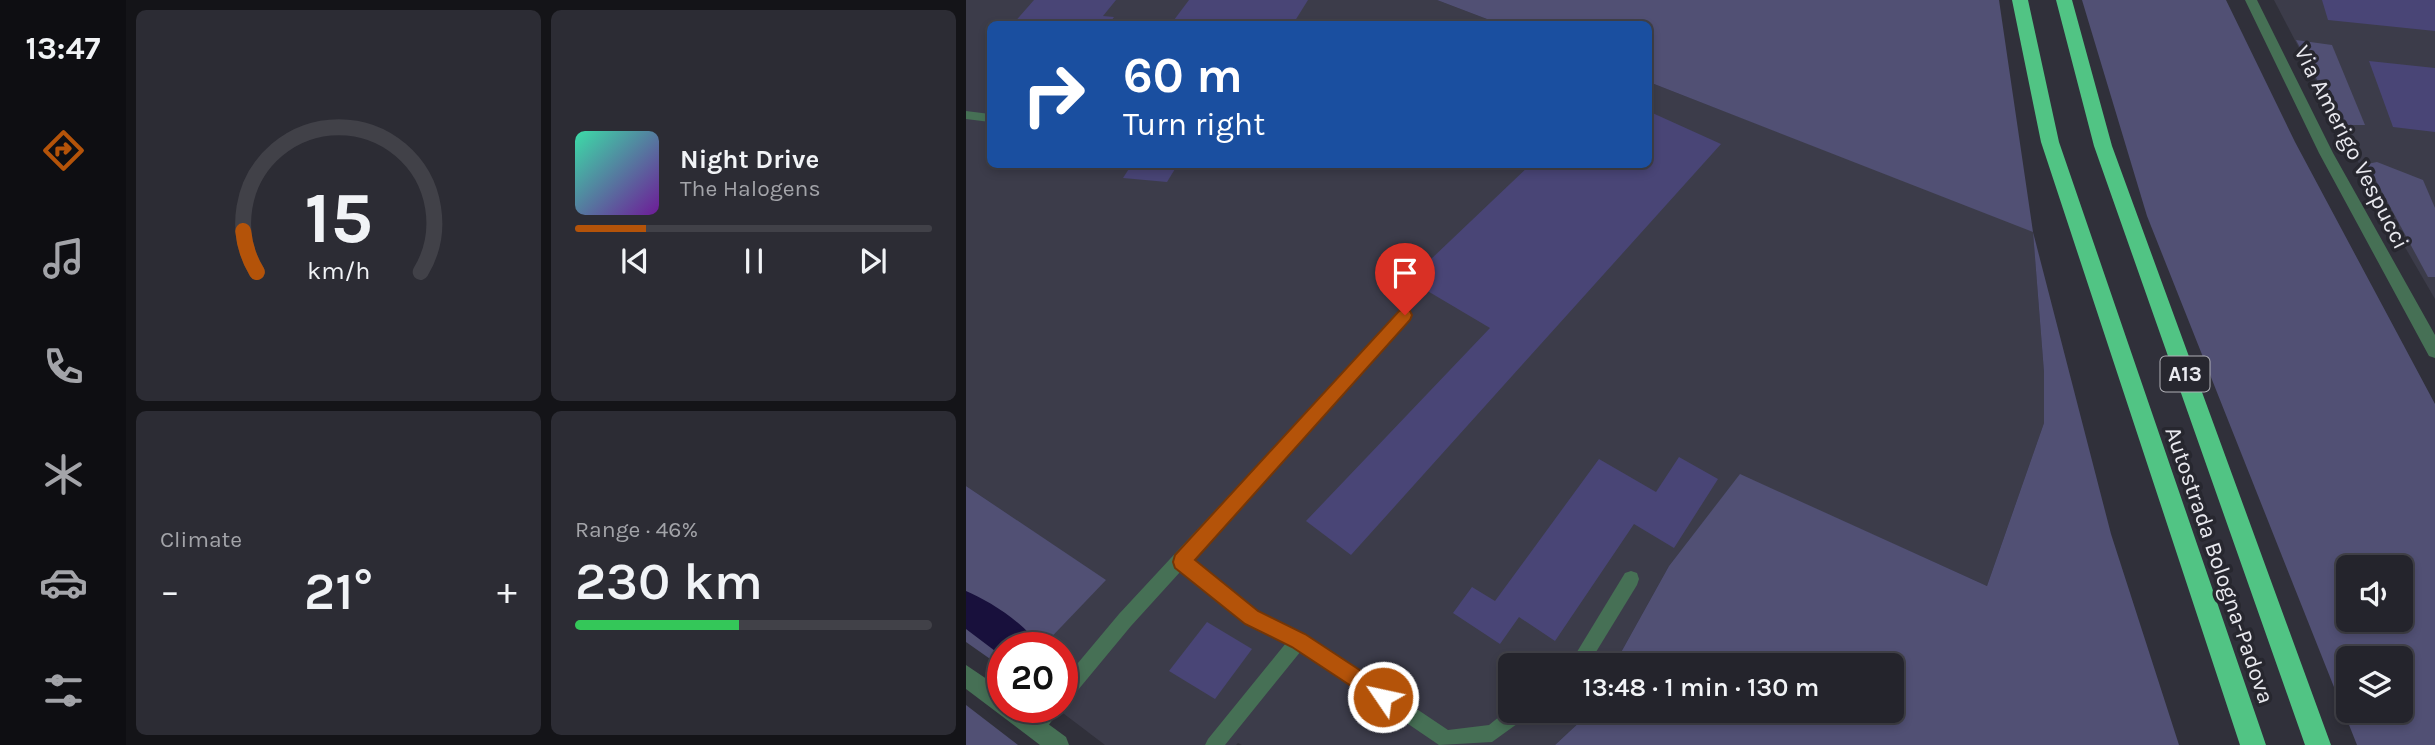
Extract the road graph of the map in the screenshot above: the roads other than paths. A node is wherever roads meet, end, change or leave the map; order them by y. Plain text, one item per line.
1 (2020, 0) edge
2 (2064, 0) edge
3 (2251, 0) edge
4 (966, 115) edge
5 (987, 118) edge
6 (1405, 315) dead end
7 (2435, 351) edge
8 (1182, 562) junction
9 (1632, 579) dead end
10 (1299, 640) junction
11 (1586, 653) edge
12 (966, 676) edge
13 (1078, 677) edge
14 (987, 692) edge
15 (1029, 723) edge
16 (1040, 723) edge
17 (1505, 723) edge
18 (1036, 728) junction
19 (1058, 745) edge
20 (1214, 745) edge
21 (2253, 745) edge
22 (2318, 745) edge

1 - 21 highway, Autostrada Bologna-Padova / A13
2 - 22 highway, Autostrada Bologna-Padova / A13
3 - 7 street, Via Amerigo Vespucci
4 - 5 lane
6 - 8 lane
8 - 10 lane
8 - 13 lane
9 - 11 lane
10 - 17 lane
10 - 20 lane
12 - 14 street
15 - 18 street
16 - 18 lane
18 - 19 street

